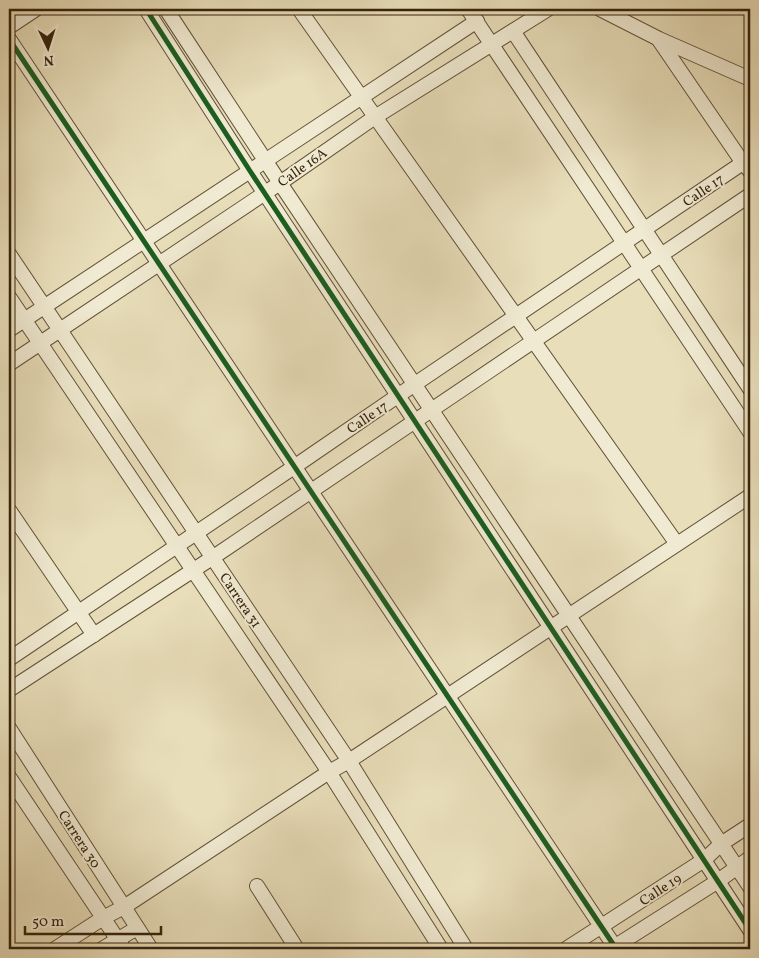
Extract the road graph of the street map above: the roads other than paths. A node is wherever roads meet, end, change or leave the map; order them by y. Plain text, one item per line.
1 (36, 9) edge
2 (146, 9) edge
3 (166, 9) edge
4 (299, 9) edge
5 (468, 9) edge
6 (548, 9) edge
7 (600, 9) edge
8 (477, 22) junction
9 (9, 27) edge
10 (513, 31) junction
11 (9, 39) edge
12 (659, 39) junction
13 (492, 44) junction
14 (750, 78) edge
15 (362, 98) junction
16 (375, 117) junction
17 (266, 161) junction
18 (748, 164) edge
19 (250, 171) junction
20 (280, 183) junction
21 (265, 193) junction
22 (750, 195) edge
23 (645, 229) junction
24 (144, 241) junction
25 (625, 243) junction
26 (9, 254) edge
27 (661, 255) junction
28 (159, 264) junction
29 (641, 268) junction
30 (9, 297) edge
31 (44, 306) junction
32 (516, 316) junction
33 (24, 320) junction
34 (9, 330) edge
35 (60, 330) junction
36 (534, 341) junction
37 (40, 343) junction
38 (9, 364) edge
39 (415, 384) junction
40 (750, 389) edge
41 (399, 396) junction
42 (431, 409) junction
43 (415, 421) junction
44 (750, 432) edge
45 (294, 467) junction
46 (311, 491) junction
47 (750, 496) edge
48 (9, 510) edge
49 (196, 533) junction
50 (677, 544) junction
51 (176, 546) junction
52 (212, 558) junction
53 (193, 570) junction
54 (78, 613) junction
55 (569, 615) junction
56 (551, 628) junction
57 (94, 635) junction
58 (9, 659) edge
59 (9, 690) edge
60 (447, 696) junction
61 (9, 728) edge
62 (348, 761) junction
63 (329, 772) junction
64 (9, 777) edge
65 (750, 825) edge
66 (722, 844) junction
67 (750, 858) edge
68 (704, 860) junction
69 (737, 867) junction
70 (718, 881) junction
71 (256, 886) dead end
72 (750, 887) edge
73 (124, 907) junction
74 (103, 918) junction
75 (601, 927) junction
76 (137, 928) junction
77 (750, 930) edge
78 (121, 944) edge
79 (613, 948) edge
80 (55, 949) edge
81 (102, 949) edge
82 (151, 949) edge
83 (297, 949) edge
84 (441, 949) edge
85 (466, 949) edge
86 (566, 949) edge

1 - 9 street
2 - 19 street
3 - 17 street
4 - 15 street
5 - 8 street
6 - 10 street, Calle 16A
7 - 12 street
8 - 13 street
8 - 15 street, Calle 16A
10 - 13 street, Calle 16A
10 - 23 street
11 - 24 street
12 - 14 street
12 - 18 street
13 - 16 street, Calle 16A
13 - 25 street
15 - 16 street
15 - 17 street, Calle 16A
16 - 20 street, Calle 16A
16 - 32 street
17 - 19 street, Calle 16A
17 - 20 street
18 - 23 street, Calle 17
19 - 21 street
19 - 24 street, Calle 16A
20 - 21 street, Calle 16A
20 - 39 street
21 - 28 street, Calle 16A
21 - 41 street
22 - 27 street
23 - 25 street, Calle 17
23 - 27 street
24 - 28 street
24 - 31 street, Calle 16A
25 - 29 street
25 - 32 street, Calle 17
26 - 31 street, Carrera 31
27 - 29 street
27 - 40 street
28 - 35 street, Calle 16A
28 - 45 street
29 - 36 street
29 - 44 street
30 - 33 street, Carrera 31
31 - 33 street, Calle 16A
31 - 35 street, Carrera 31
32 - 36 street
32 - 39 street, Calle 17
33 - 34 street, Calle 16A
33 - 37 street, Carrera 31
35 - 37 street, Calle 16A
35 - 49 street, Carrera 31
36 - 42 street
36 - 50 street
37 - 38 street, Calle 16A
37 - 51 street, Carrera 31
39 - 41 street, Calle 17
39 - 42 street
41 - 43 street
41 - 45 street, Calle 17
42 - 43 street
42 - 55 street
43 - 46 street
43 - 56 street
45 - 46 street
45 - 49 street, Calle 17
46 - 52 street
46 - 60 street
47 - 50 street
48 - 54 street
49 - 51 street, Calle 17
49 - 52 street, Carrera 31
50 - 55 street
51 - 53 street, Carrera 31
51 - 54 street, Calle 17
52 - 53 street
52 - 62 street, Carrera 31
53 - 57 street
53 - 63 street, Carrera 31
54 - 57 street
54 - 58 street, Calle 17
55 - 56 street
55 - 66 street
56 - 60 street
56 - 68 street
57 - 59 street
60 - 62 street
60 - 75 street
61 - 73 street, Carrera 30
62 - 63 street
62 - 85 street, Carrera 31
63 - 73 street
63 - 84 street, Carrera 31
64 - 74 street, Carrera 30
65 - 66 street, Calle 19
66 - 68 street, Calle 19
66 - 69 street
67 - 69 street, Calle 19
68 - 70 street
68 - 75 street, Calle 19
69 - 70 street, Calle 19
69 - 72 street
70 - 77 street
70 - 79 street, Calle 19
71 - 83 street
73 - 74 street
73 - 76 street, Carrera 30
74 - 78 street, Carrera 30
74 - 80 street
75 - 79 street
75 - 86 street, Calle 19
76 - 78 street
76 - 82 street, Carrera 30
78 - 81 street

